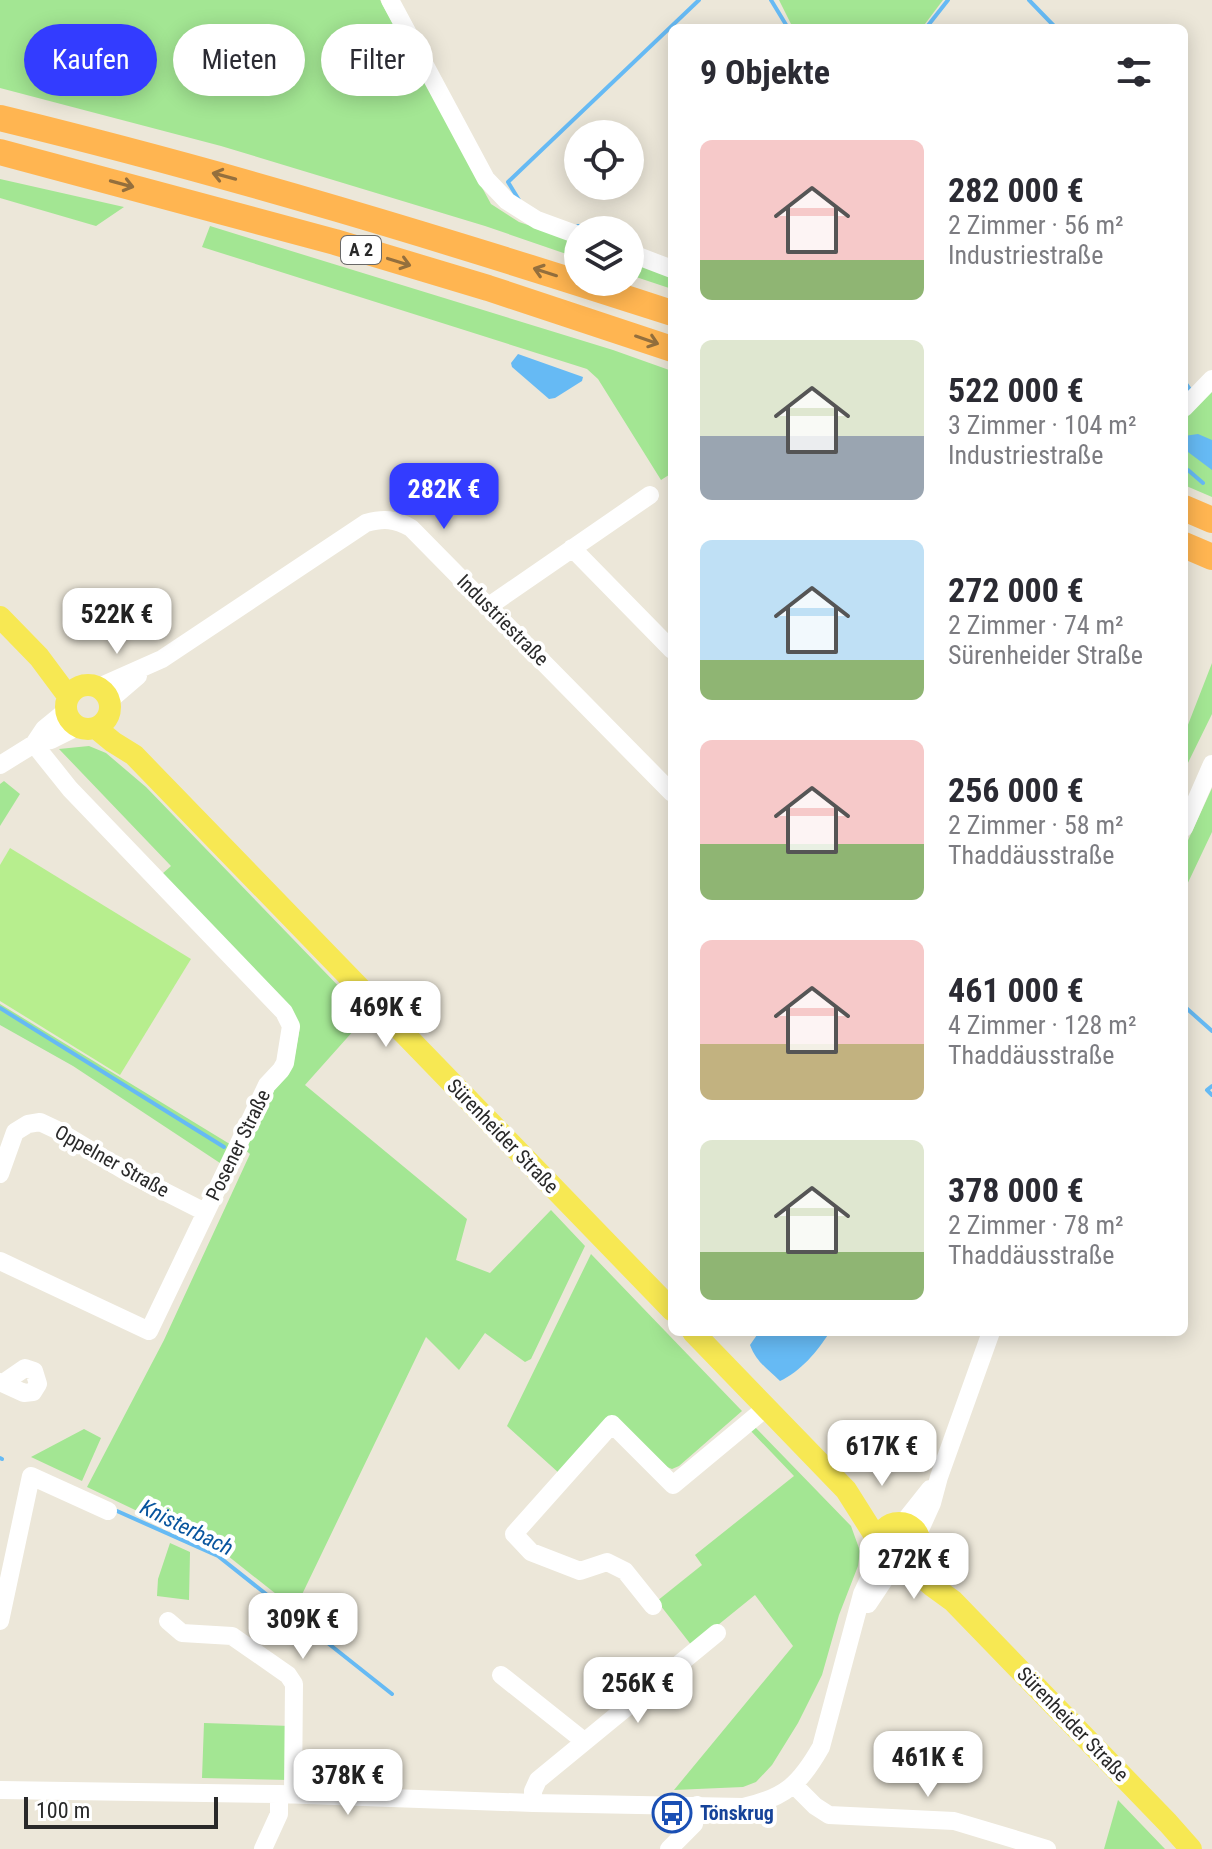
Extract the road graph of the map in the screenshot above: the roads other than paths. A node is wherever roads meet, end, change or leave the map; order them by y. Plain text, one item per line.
1 (390, 0) edge
2 (0, 118) edge
3 (0, 152) edge
4 (564, 230) edge
5 (644, 258) edge
6 (668, 267) edge
7 (668, 312) edge
8 (668, 348) edge
9 (1212, 379) edge
10 (1188, 404) edge
11 (650, 495) dead end
12 (1188, 510) edge
13 (1212, 520) edge
14 (1188, 547) edge
15 (572, 548) junction
16 (1212, 557) edge
17 (489, 606) junction
18 (0, 617) edge
19 (668, 646) edge
20 (88, 706) junction
21 (35, 743) junction
22 (1212, 764) edge
23 (0, 765) edge
24 (668, 789) edge
25 (1188, 819) edge
26 (0, 1174) edge
27 (205, 1212) junction
28 (0, 1261) edge
29 (668, 1306) edge
30 (697, 1336) edge
31 (990, 1336) edge
32 (767, 1407) junction
33 (108, 1511) dead end
34 (899, 1545) junction
35 (653, 1606) dead end
36 (0, 1621) edge
37 (168, 1621) dead end
38 (717, 1633) dead end
39 (501, 1675) dead end
40 (584, 1741) junction
41 (794, 1785) junction
42 (0, 1790) edge
43 (286, 1794) junction
44 (533, 1803) junction
45 (697, 1805) junction
46 (263, 1849) edge
47 (669, 1849) edge
48 (1047, 1849) edge
49 (1191, 1849) edge

1 - 4 street
7 -> 2 highway, A 2
3 -> 8 highway, A 2
5 - 6 street
9 - 10 street
11 - 15 street
12 - 13 highway
14 - 16 highway
15 - 17 street
15 - 19 street
17 - 20 street, Industriestraße
17 - 24 street, Industriestraße
18 - 20 main road, Sürenheider Straße
20 - 21 street, Industriestraße
20 - 29 main road, Sürenheider Straße
21 - 23 street, Industriestraße
21 - 27 street, Posener Straße
22 - 25 street
26 - 27 street, Oppelner Straße
27 - 28 street, Posener Straße
30 - 32 main road, Sürenheider Straße
31 - 34 street
32 - 34 main road, Sürenheider Straße
32 - 35 street
33 - 36 street
34 - 41 street
34 - 49 main road, Sürenheider Straße
37 - 43 street
38 - 40 street
39 - 40 street
40 - 44 street
41 - 45 street
41 - 48 street
42 - 43 street
43 - 44 street
43 - 46 street
44 - 45 street
45 - 47 street

